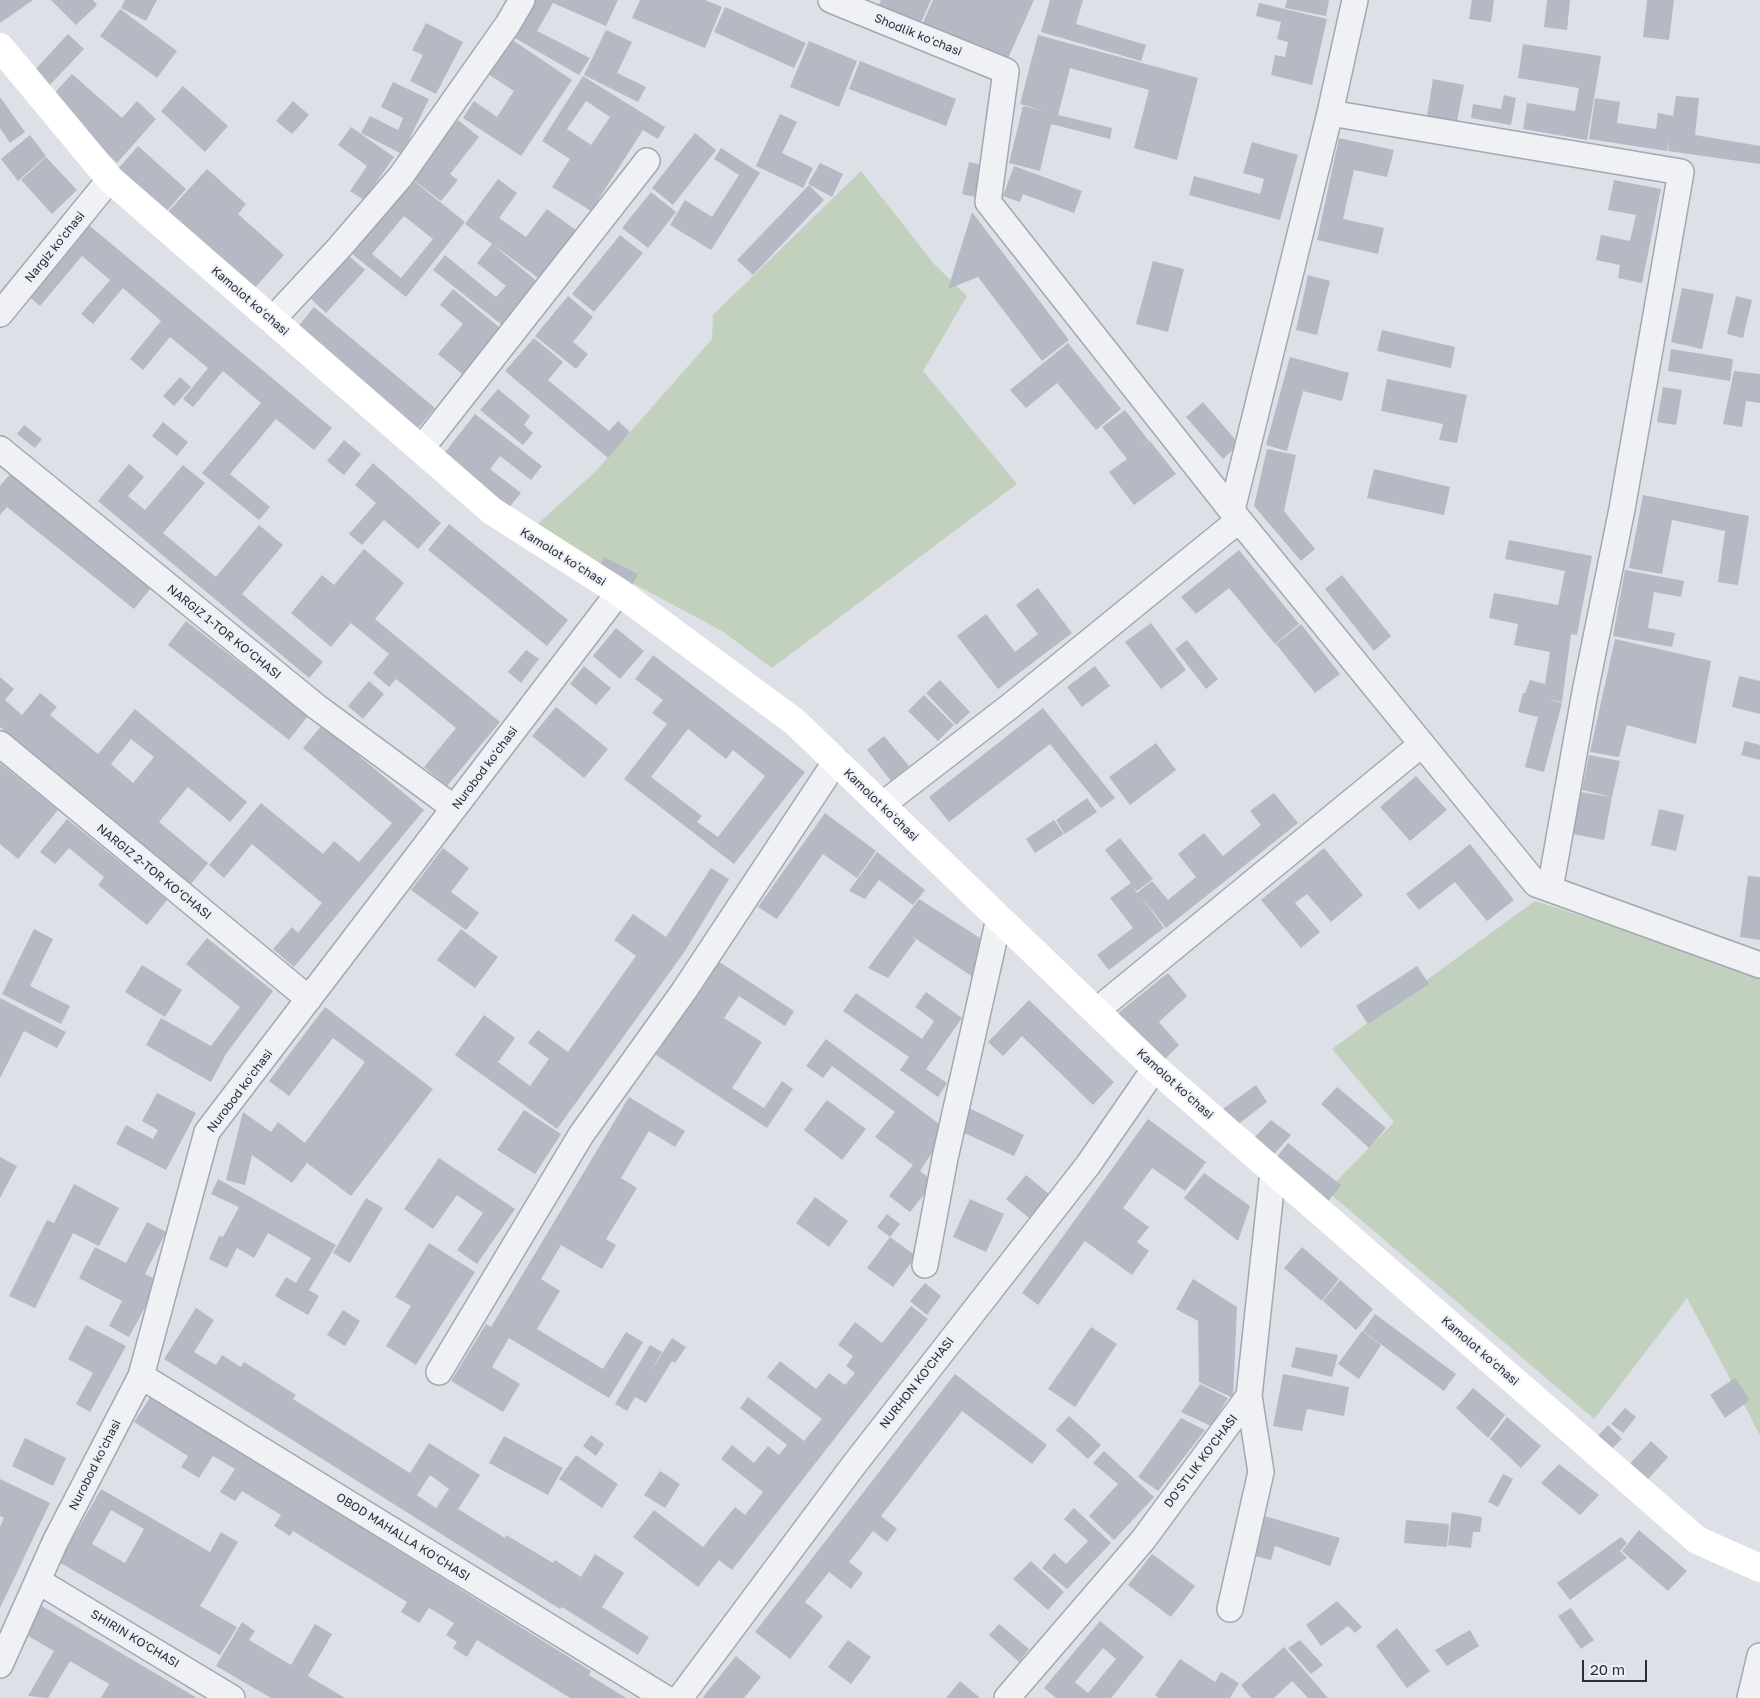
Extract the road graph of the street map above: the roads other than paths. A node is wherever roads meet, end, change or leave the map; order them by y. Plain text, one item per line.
1 (522, 0) edge
2 (831, 0) edge
3 (1355, 0) edge
4 (0, 47) edge
5 (1330, 113) junction
6 (647, 161) dead end
7 (110, 179) junction
8 (0, 314) edge
9 (272, 320) junction
10 (0, 449) edge
11 (421, 449) junction
12 (1236, 515) junction
13 (619, 592) junction
14 (0, 744) edge
15 (1422, 744) junction
16 (836, 761) junction
17 (882, 805) junction
18 (454, 808) junction
19 (1550, 889) junction
20 (999, 918) junction
21 (1760, 965) edge
22 (309, 999) junction
23 (1096, 1011) junction
24 (1155, 1068) junction
25 (1273, 1171) junction
26 (925, 1265) dead end
27 (439, 1372) dead end
28 (141, 1376) junction
29 (1249, 1396) junction
30 (1760, 1568) edge
31 (38, 1581) junction
32 (1230, 1609) dead end
33 (1760, 1656) edge
34 (0, 1665) edge
35 (232, 1698) edge
36 (665, 1698) edge
37 (680, 1698) edge
38 (1007, 1698) edge
39 (1750, 1698) edge

1 - 9 street
2 - 12 street, Shodlik koʻchasi
3 - 5 street
4 - 7 street, Kamolot koʻchasi
5 - 12 street
5 - 19 street
6 - 11 street
7 - 8 street, Nargiz koʻchasi
7 - 9 street, Kamolot koʻchasi
9 - 11 street, Kamolot koʻchasi
10 - 18 street, NARGIZ 1-TOR KO‘CHASI
11 - 13 street, Kamolot koʻchasi
12 - 15 street
12 - 17 street
13 - 16 street, Kamolot koʻchasi
13 - 18 street, Nurobod koʻchasi
14 - 22 street, NARGIZ 2-TOR KO‘CHASI
15 - 19 street
15 - 23 street
16 - 17 street, Kamolot koʻchasi
16 - 27 street
17 - 20 street, Kamolot koʻchasi
18 - 22 street, Nurobod koʻchasi
19 - 21 street
20 - 23 street, Kamolot koʻchasi
20 - 26 street
22 - 28 street, Nurobod koʻchasi
23 - 24 street, Kamolot koʻchasi
24 - 25 street, Kamolot koʻchasi
24 - 37 street, NURHON KO'CHASI
25 - 29 street
25 - 30 street, Kamolot koʻchasi
28 - 31 street, Nurobod koʻchasi
28 - 36 street, OBOD MAHALLA KO‘CHASI
29 - 32 street
29 - 38 street, DO'STLIK KO'CHASI
31 - 34 street, Nurobod koʻchasi
31 - 35 street, SHIRIN KO'CHASI
33 - 39 street

